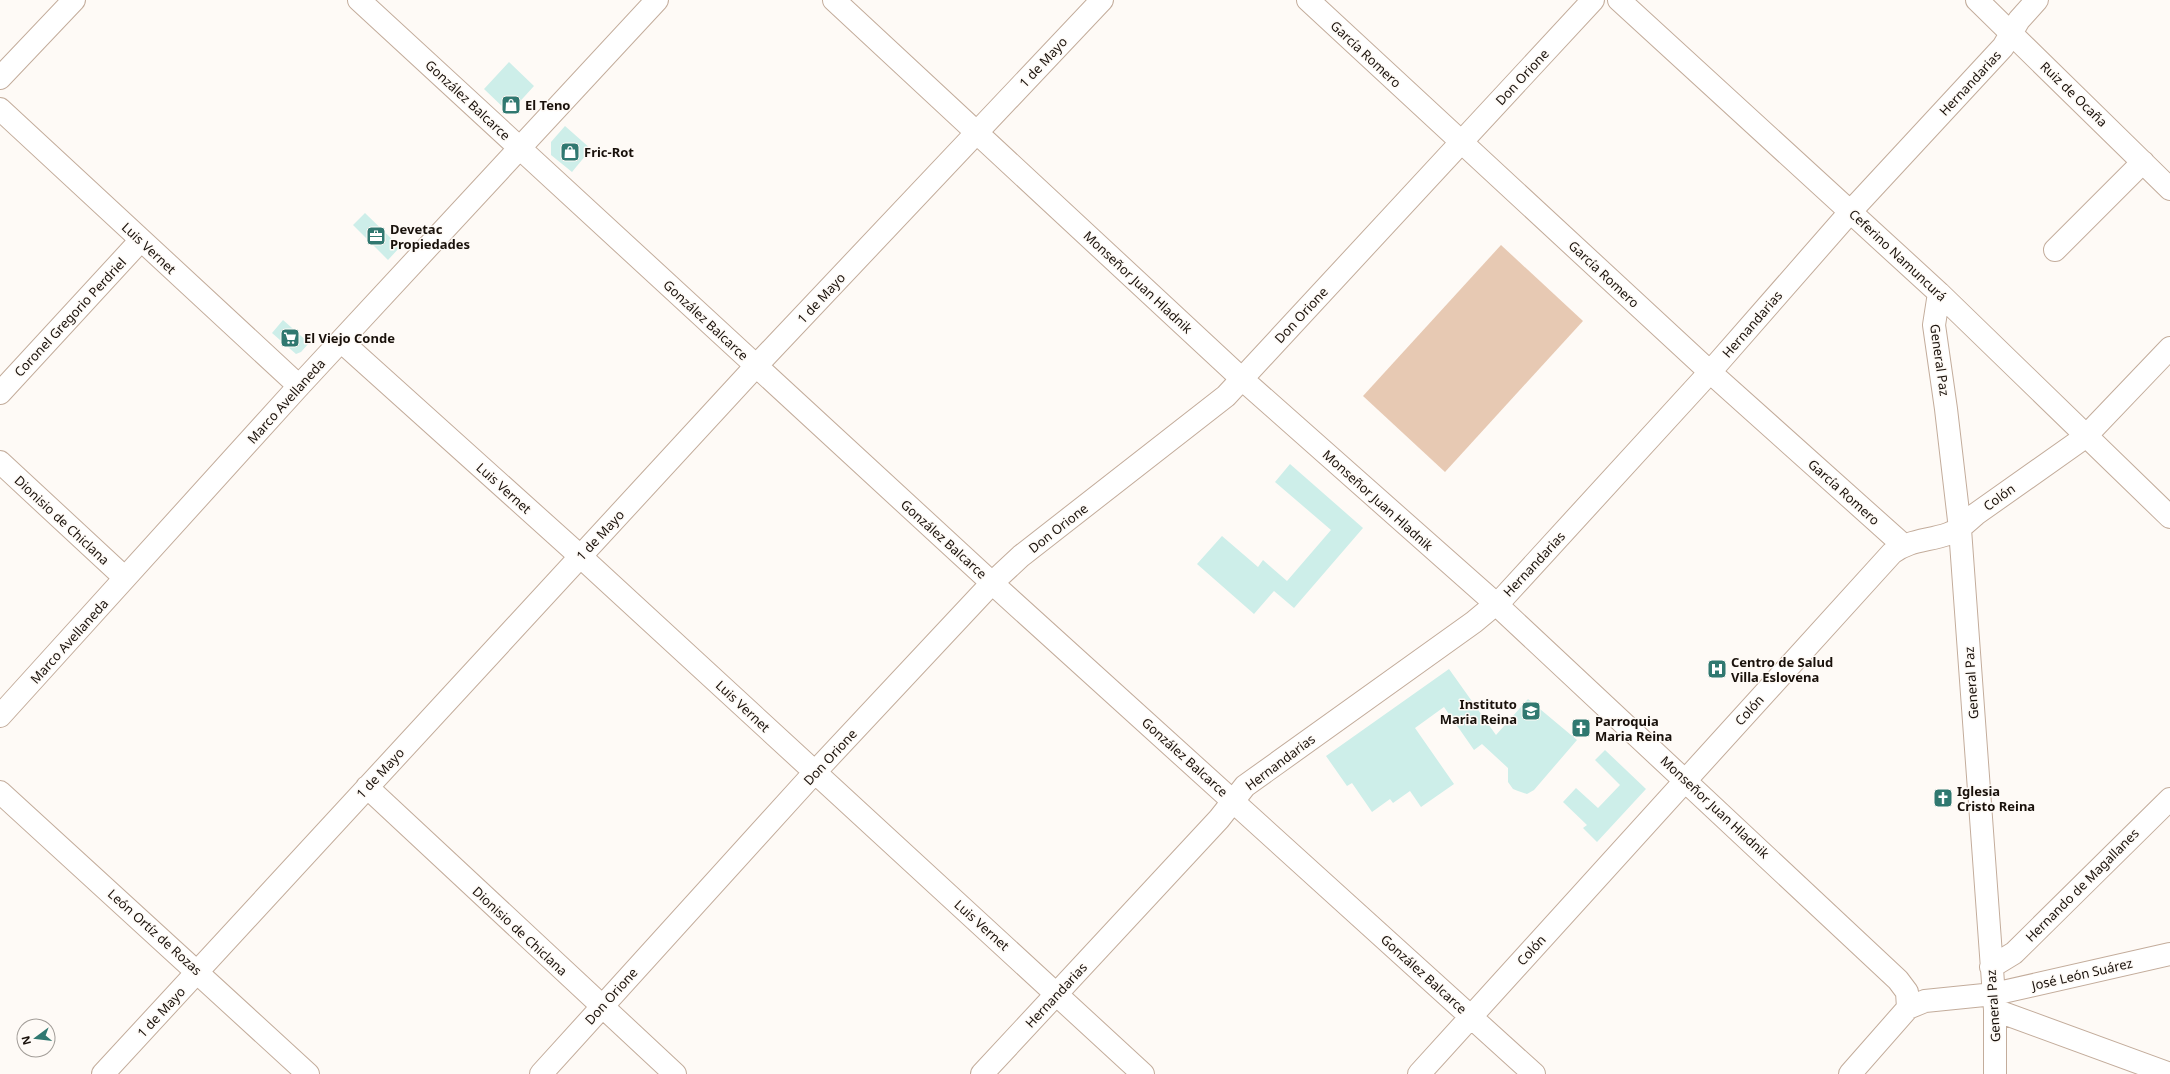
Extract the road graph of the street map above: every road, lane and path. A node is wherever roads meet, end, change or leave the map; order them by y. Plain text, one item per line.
1 (74, 0) edge
2 (359, 0) edge
3 (657, 0) edge
4 (834, 0) edge
5 (1102, 0) edge
6 (1308, 0) edge
7 (1593, 0) edge
8 (1619, 0) edge
9 (1977, 0) edge
10 (2037, 0) edge
11 (2011, 33) junction
12 (0, 78) edge
13 (0, 109) edge
14 (976, 134) junction
15 (1462, 142) junction
16 (520, 148) junction
17 (2143, 162) junction
18 (2170, 189) edge
19 (1851, 211) junction
20 (141, 240) junction
21 (2055, 250) dead end
22 (1939, 293) junction
23 (341, 341) junction
24 (2170, 348) edge
25 (756, 366) junction
26 (1710, 372) junction
27 (1242, 378) junction
28 (299, 386) junction
29 (0, 393) edge
30 (2085, 436) junction
31 (0, 462) edge
32 (2170, 517) edge
33 (1960, 529) junction
34 (1902, 544) junction
35 (580, 556) junction
36 (125, 578) junction
37 (992, 583) junction
38 (1496, 604) junction
39 (0, 716) edge
40 (815, 772) junction
41 (1685, 780) junction
42 (367, 787) junction
43 (0, 792) edge
44 (2170, 799) edge
45 (1234, 801) junction
46 (2170, 954) edge
47 (1991, 967) junction
48 (198, 972) junction
49 (1057, 994) junction
50 (1995, 1002) junction
51 (602, 1007) junction
52 (1908, 1008) junction
53 (1471, 1016) junction
54 (103, 1074) edge
55 (308, 1074) edge
56 (540, 1074) edge
57 (675, 1074) edge
58 (982, 1074) edge
59 (1143, 1074) edge
60 (1419, 1074) edge
61 (1534, 1074) edge
62 (1850, 1074) edge
63 (1995, 1074) edge
64 (2170, 1074) edge

1 - 12 street
2 - 16 street, González Balcarce
3 - 16 street, Marco Avellaneda
4 - 14 street, Monseñor Juan Hladnik
5 - 14 street, 1 de Mayo
6 - 15 street, García Romero
7 - 15 street, Don Orione
8 - 19 street, Ceferino Namuncurá
9 - 11 street, Ruiz de Ocaña
10 - 11 street, Hernandarias
11 - 17 street, Ruiz de Ocaña
11 - 19 street, Hernandarias
13 - 20 street, Luis Vernet
14 - 25 street, 1 de Mayo
14 - 27 street, Monseñor Juan Hladnik
15 - 26 street, García Romero
15 - 27 street, Don Orione
16 - 23 street, Marco Avellaneda
16 - 25 street, González Balcarce
17 - 18 street, Ruiz de Ocaña
17 - 21 street
19 - 22 street, Ceferino Namuncurá
19 - 26 street, Hernandarias
20 - 28 street, Luis Vernet
20 - 29 street, Coronel Gregorio Perdriel
22 - 30 street, Ceferino Namuncurá
22 - 33 street, General Paz
23 - 28 street, Marco Avellaneda
23 - 35 street, Luis Vernet
24 - 30 street, Colón
25 - 35 street, 1 de Mayo
25 - 37 street, González Balcarce
26 - 34 street, García Romero
26 - 38 street, Hernandarias
27 - 37 street, Don Orione
27 - 38 street, Monseñor Juan Hladnik
28 - 36 street, Marco Avellaneda
30 - 32 street, Ceferino Namuncurá
30 - 33 street, Colón
31 - 36 street, Dionisio de Chiclana
33 - 34 street, Colón
33 - 47 street, General Paz
34 - 41 street, Colón
35 - 40 street, Luis Vernet
35 - 42 street, 1 de Mayo
36 - 39 street, Marco Avellaneda
37 - 40 street, Don Orione
37 - 45 street, González Balcarce
38 - 41 street, Monseñor Juan Hladnik
38 - 45 street, Hernandarias
40 - 49 street, Luis Vernet
40 - 51 street, Don Orione
41 - 52 street, Monseñor Juan Hladnik
41 - 53 street, Colón
42 - 48 street, 1 de Mayo
42 - 51 street, Dionisio de Chiclana
43 - 48 street, León Ortíz de Rozas
44 - 47 street, Hernando de Magallanes
45 - 49 street, Hernandarias
45 - 53 street, González Balcarce
46 - 50 street, José León Suárez
47 - 50 street, General Paz
48 - 54 street, 1 de Mayo
48 - 55 street, León Ortíz de Rozas
49 - 58 street, Hernandarias
49 - 59 street, Luis Vernet
50 - 52 street
50 - 63 street, General Paz
50 - 64 street
51 - 56 street, Don Orione
51 - 57 street, Dionisio de Chiclana
52 - 62 street
53 - 60 street, Colón
53 - 61 street, González Balcarce

